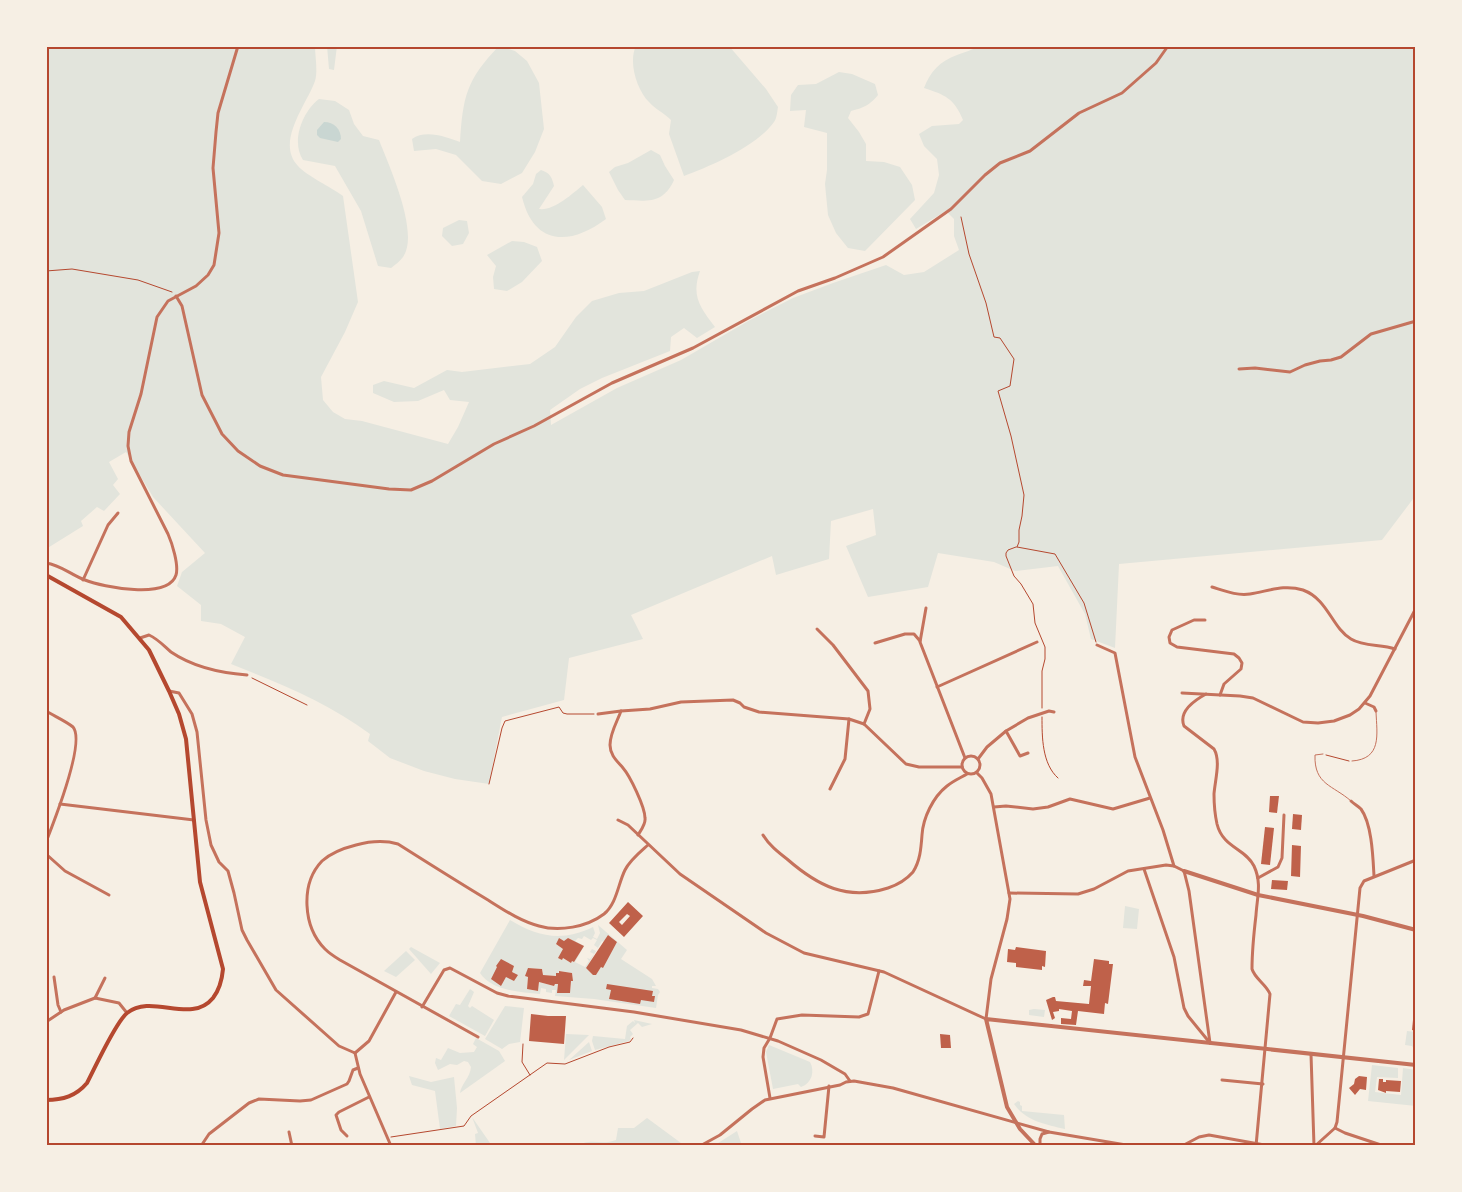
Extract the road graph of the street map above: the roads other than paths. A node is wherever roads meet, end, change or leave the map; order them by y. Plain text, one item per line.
1 (238, 46) edge
2 (1168, 46) edge
3 (176, 296) junction
4 (1416, 321) edge
5 (1239, 369) dead end
6 (118, 513) dead end
7 (46, 563) edge
8 (46, 574) edge
9 (83, 580) junction
10 (1212, 588) dead end
11 (926, 608) dead end
12 (1416, 608) edge
13 (1205, 620) dead end
14 (817, 628) dead end
15 (140, 638) junction
16 (920, 642) junction
17 (1037, 642) dead end
18 (874, 643) dead end
19 (1097, 646) road end
20 (1395, 649) junction
21 (247, 675) road end
22 (937, 687) junction
23 (169, 690) junction
24 (1182, 693) dead end
25 (1206, 694) junction
26 (1220, 695) junction
27 (1365, 703) junction
28 (46, 711) edge
29 (621, 711) junction
30 (1376, 711) joint
31 (1054, 712) dead end
32 (598, 714) road end
33 (850, 719) junction
34 (864, 724) junction
35 (1006, 731) junction
36 (1028, 753) dead end
37 (1323, 754) road end
38 (965, 758) junction
39 (978, 760) junction
40 (1352, 761) road end
41 (962, 767) junction
42 (977, 773) junction
43 (967, 774) junction
44 (830, 789) dead end
45 (1150, 798) junction
46 (1351, 801) joint
47 (60, 804) junction
48 (994, 807) junction
49 (1284, 815) dead end
50 (194, 820) junction
51 (618, 820) dead end
52 (638, 835) junction
53 (763, 835) dead end
54 (46, 842) edge
55 (648, 845) junction
56 (46, 854) edge
57 (1416, 860) edge
58 (1174, 866) junction
59 (1144, 869) junction
60 (1184, 871) junction
61 (1374, 876) junction
62 (1258, 878) junction
63 (1009, 893) junction
64 (109, 895) dead end
65 (1258, 895) junction
66 (1356, 915) junction
67 (1416, 930) edge
68 (878, 971) junction
69 (54, 977) dead end
70 (105, 978) dead end
71 (396, 992) junction
72 (95, 998) junction
73 (422, 1006) junction
74 (61, 1012) junction
75 (127, 1013) junction
76 (986, 1019) junction
77 (46, 1022) edge
78 (478, 1037) dead end
79 (770, 1038) junction
80 (1210, 1043) junction
81 (1266, 1050) junction
82 (355, 1054) junction
83 (1311, 1054) junction
84 (1344, 1057) junction
85 (1416, 1065) edge
86 (358, 1068) junction
87 (1222, 1080) dead end
88 (850, 1081) junction
89 (1263, 1084) junction
90 (830, 1086) junction
91 (369, 1098) junction
92 (770, 1099) junction
93 (46, 1100) edge
94 (1014, 1122) junction
95 (1335, 1128) junction
96 (289, 1132) dead end
97 (1049, 1132) junction
98 (347, 1136) dead end
99 (815, 1136) dead end
100 (1256, 1144) edge
101 (202, 1146) edge
102 (292, 1146) edge
103 (391, 1146) edge
104 (700, 1146) edge
105 (1036, 1146) edge
106 (1040, 1146) edge
107 (1132, 1146) edge
108 (1182, 1146) edge
109 (1270, 1146) edge
110 (1315, 1146) edge
111 (1384, 1146) edge

1 - 3 street
2 - 3 street
3 - 9 street
4 - 5 street
6 - 9 street
7 - 9 street
8 - 15 main road
10 - 20 street
11 - 16 street
12 - 20 street
13 - 26 street
14 - 34 street
15 - 21 street
15 - 23 main road
16 - 18 street
16 - 22 street
17 - 22 street
19 - 45 street
20 - 27 street
22 - 38 street
23 - 50 main road
23 - 82 street
24 - 25 street
25 - 26 street
25 - 62 street
26 - 27 street
27 - 30 street
28 - 47 street
29 - 32 street
29 - 33 street
29 - 52 street
30 - 40 lane
31 - 35 street
33 - 34 street
33 - 44 street
34 - 41 street
35 - 36 street
35 - 39 street
37 - 46 lane
38 - 39 street
38 - 41 street
39 - 42 street
41 - 43 street
42 - 43 street
42 - 48 street
43 - 53 street
45 - 48 street
45 - 58 street
46 - 61 street
47 - 50 street
47 - 54 street
48 - 63 street
49 - 62 street
50 - 75 main road
51 - 52 street
52 - 55 street
55 - 68 street
55 - 71 street
56 - 64 street
57 - 61 street
58 - 59 street
58 - 60 street
59 - 63 street
59 - 80 street
60 - 65 street
60 - 80 street
61 - 66 street
62 - 65 street
63 - 76 street
65 - 66 street
65 - 81 street
66 - 67 street
66 - 84 street
68 - 76 street
68 - 79 street
69 - 74 street
70 - 72 street
71 - 73 street
71 - 82 street
72 - 74 street
72 - 75 street
73 - 78 street
73 - 79 street
74 - 77 street
75 - 93 main road
76 - 80 street
76 - 94 street
79 - 88 street
79 - 92 street
80 - 81 street
81 - 83 street
81 - 89 street
82 - 86 street
83 - 84 street
83 - 110 street
84 - 85 street
84 - 95 street
86 - 91 street
86 - 101 street
87 - 89 street
88 - 90 street
88 - 94 street
89 - 100 street
90 - 92 street
90 - 99 street
91 - 98 street
91 - 103 street
92 - 104 street
94 - 97 street
94 - 105 street
95 - 110 street
95 - 111 street
96 - 102 street
97 - 106 street
97 - 107 street
100 - 108 street
100 - 109 street

